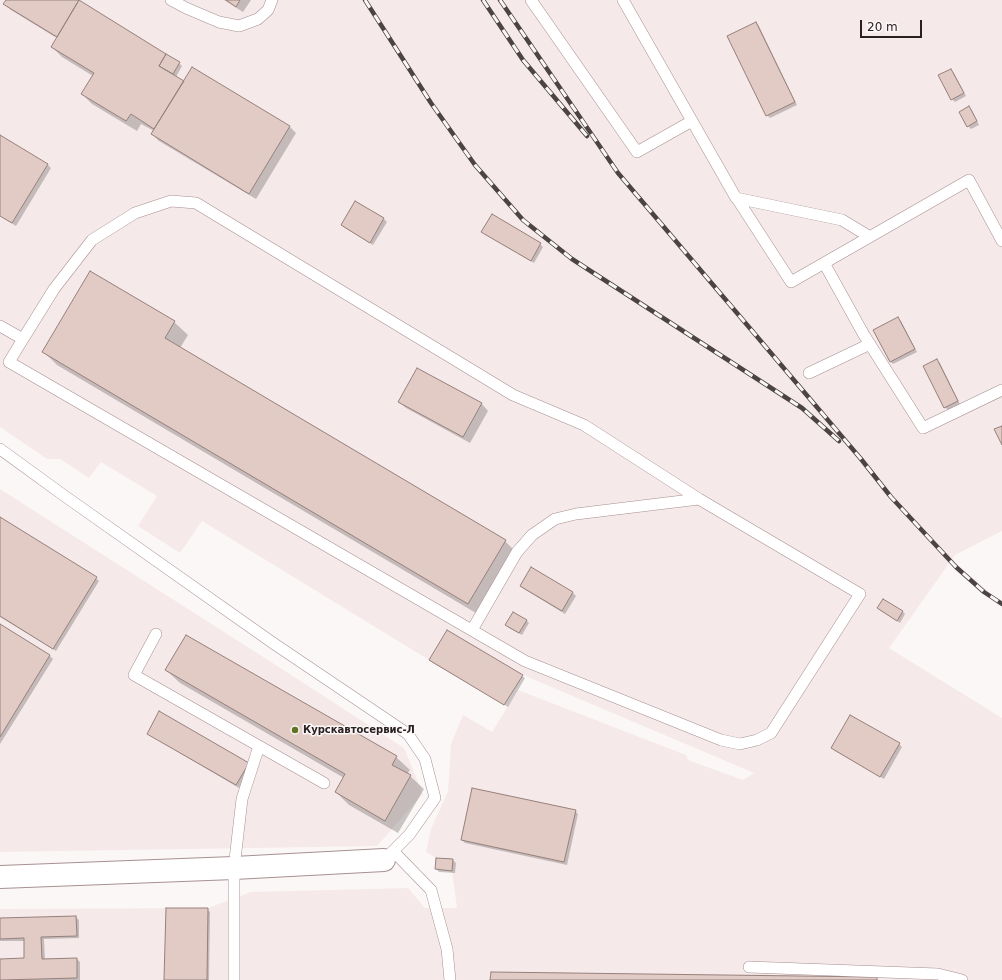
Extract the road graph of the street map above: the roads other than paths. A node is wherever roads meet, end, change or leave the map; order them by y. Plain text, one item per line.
1 (171, 0) edge
2 (272, 0) edge
3 (531, 0) edge
4 (623, 0) edge
5 (692, 121) junction
6 (736, 197) junction
7 (870, 237) junction
8 (1002, 241) edge
9 (824, 263) junction
10 (0, 326) edge
11 (23, 339) junction
12 (870, 344) junction
13 (809, 373) dead end
14 (1002, 390) edge
15 (0, 449) edge
16 (699, 499) junction
17 (472, 630) junction
18 (156, 634) dead end
19 (259, 746) junction
20 (324, 783) dead end
21 (389, 855) junction
22 (234, 868) junction
23 (0, 877) edge
24 (749, 967) dead end
25 (234, 980) edge
26 (450, 980) edge
27 (962, 980) edge

1 - 2 lane
3 - 5 lane
4 - 5 lane
5 - 6 lane
6 - 7 lane
6 - 9 lane
7 - 8 lane
7 - 9 lane
9 - 12 lane
10 - 11 lane
11 - 16 lane
11 - 17 lane
12 - 13 lane
12 - 14 lane
15 - 21 lane
16 - 17 lane
16 - 17 lane
18 - 19 lane
19 - 20 lane
19 - 22 lane
21 - 22 street
21 - 26 lane
22 - 23 street
22 - 25 lane
24 - 27 lane

